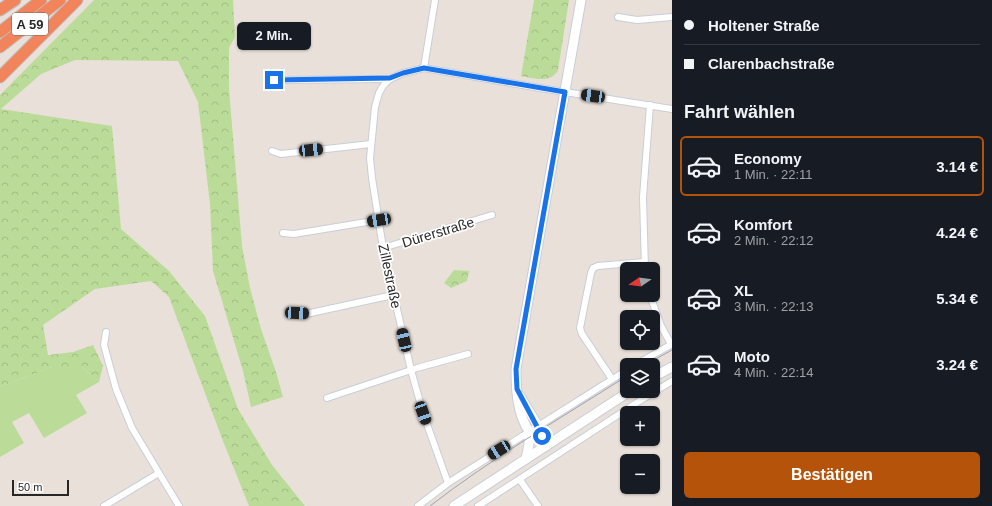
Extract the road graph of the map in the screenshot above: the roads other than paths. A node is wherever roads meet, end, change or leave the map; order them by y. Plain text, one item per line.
1 (15, 0) edge
2 (41, 0) edge
3 (60, 0) edge
4 (77, 0) edge
5 (435, 0) edge
6 (581, 0) edge
7 (0, 10) edge
8 (618, 17) dead end
9 (672, 18) edge
10 (0, 32) edge
11 (0, 47) edge
12 (424, 68) junction
13 (0, 77) edge
14 (268, 77) dead end
15 (390, 78) junction
16 (565, 92) junction
17 (650, 104) junction
18 (672, 109) edge
19 (370, 144) junction
20 (272, 151) dead end
21 (492, 215) dead end
22 (379, 220) junction
23 (283, 233) dead end
24 (383, 248) junction
25 (644, 262) edge
26 (620, 264) edge
27 (393, 295) junction
28 (652, 302) edge
29 (297, 313) dead end
30 (106, 332) dead end
31 (671, 344) edge
32 (468, 354) dead end
33 (647, 358) edge
34 (672, 367) edge
35 (411, 370) junction
36 (660, 373) edge
37 (620, 374) edge
38 (612, 379) junction
39 (672, 381) edge
40 (517, 389) junction
41 (620, 397) edge
42 (328, 398) dead end
43 (539, 428) junction
44 (529, 431) junction
45 (556, 439) junction
46 (546, 446) junction
47 (526, 459) junction
48 (158, 473) junction
49 (520, 480) junction
50 (448, 483) junction
51 (104, 506) edge
52 (179, 506) edge
53 (418, 506) edge
54 (454, 506) edge
55 (478, 506) edge
56 (538, 506) edge

1 - 7 highway
2 - 10 highway, A 59
3 - 11 highway, A 59
4 - 13 highway
5 - 12 street
6 - 16 street
8 - 9 street
12 - 15 street
12 - 16 street
14 - 15 street
15 - 19 street, Zillestraße
16 - 17 street
16 - 40 street
17 - 18 street
17 - 25 street
19 - 20 street
19 - 22 street, Zillestraße
21 - 24 street, Dürerstraße
22 - 23 street
22 - 24 street, Zillestraße
24 - 27 street, Zillestraße
26 - 38 street
27 - 29 street
27 - 35 street, Zillestraße
28 - 31 street
30 - 48 street
31 - 33 street
32 - 35 street
34 - 36 street
35 - 42 street
35 - 50 street, Zillestraße
37 - 38 street
38 - 43 street
39 - 49 street
40 - 43 street
40 - 44 street
41 - 45 street
43 - 44 street
43 - 45 street
43 - 46 street
44 - 46 street
44 - 47 street
44 - 50 street
45 - 46 street
46 - 47 street
47 - 54 street
48 - 51 street
48 - 52 street
49 - 55 street
49 - 56 street
50 - 53 street

